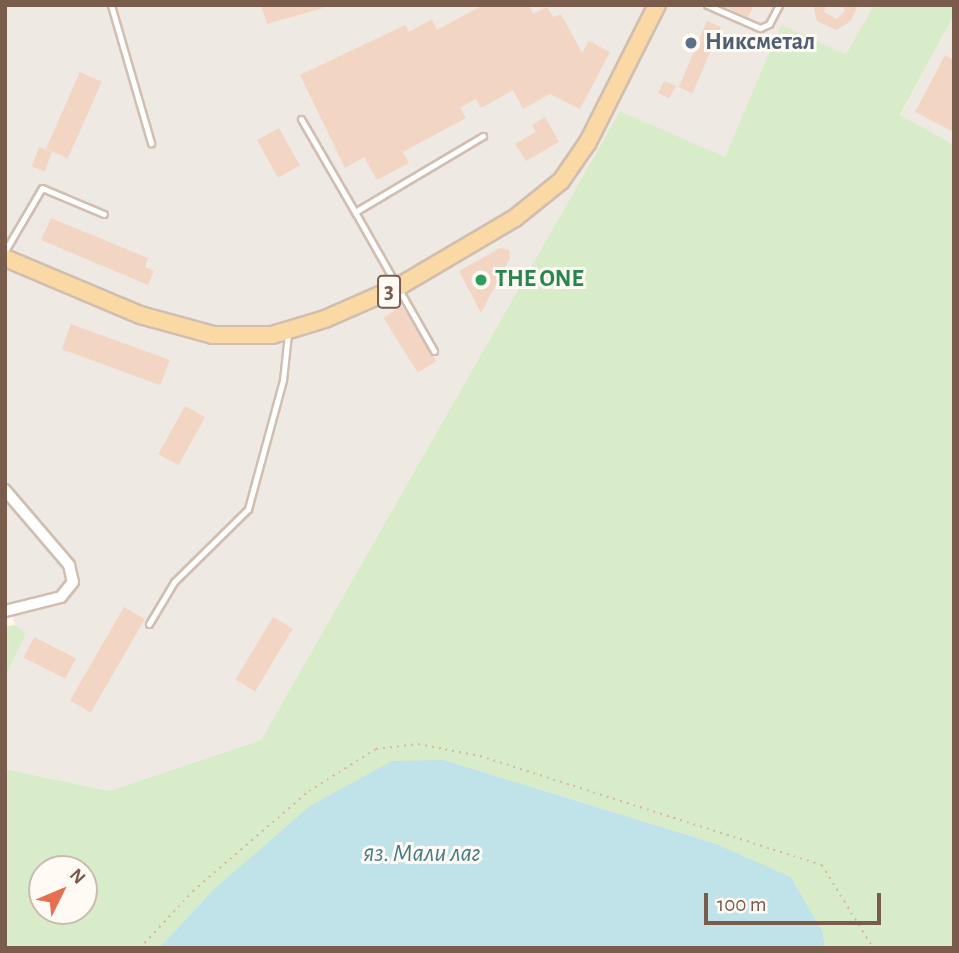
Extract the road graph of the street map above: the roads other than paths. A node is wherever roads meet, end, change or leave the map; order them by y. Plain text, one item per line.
1 (111, 5) edge
2 (657, 5) edge
3 (707, 5) edge
4 (779, 5) edge
5 (301, 119) dead end
6 (483, 136) dead end
7 (151, 143) dead end
8 (355, 212) junction
9 (104, 214) dead end
10 (5, 251) edge
11 (5, 258) edge
12 (398, 287) junction
13 (287, 330) junction
14 (434, 351) dead end
15 (5, 490) edge
16 (5, 611) edge
17 (149, 624) dead end

1 - 7 lane
2 - 12 main road, 3
3 - 4 lane
5 - 8 lane
6 - 8 lane
8 - 12 lane
9 - 10 lane
11 - 13 main road, 3
12 - 13 main road, 3
12 - 14 lane
13 - 17 lane
15 - 16 street

